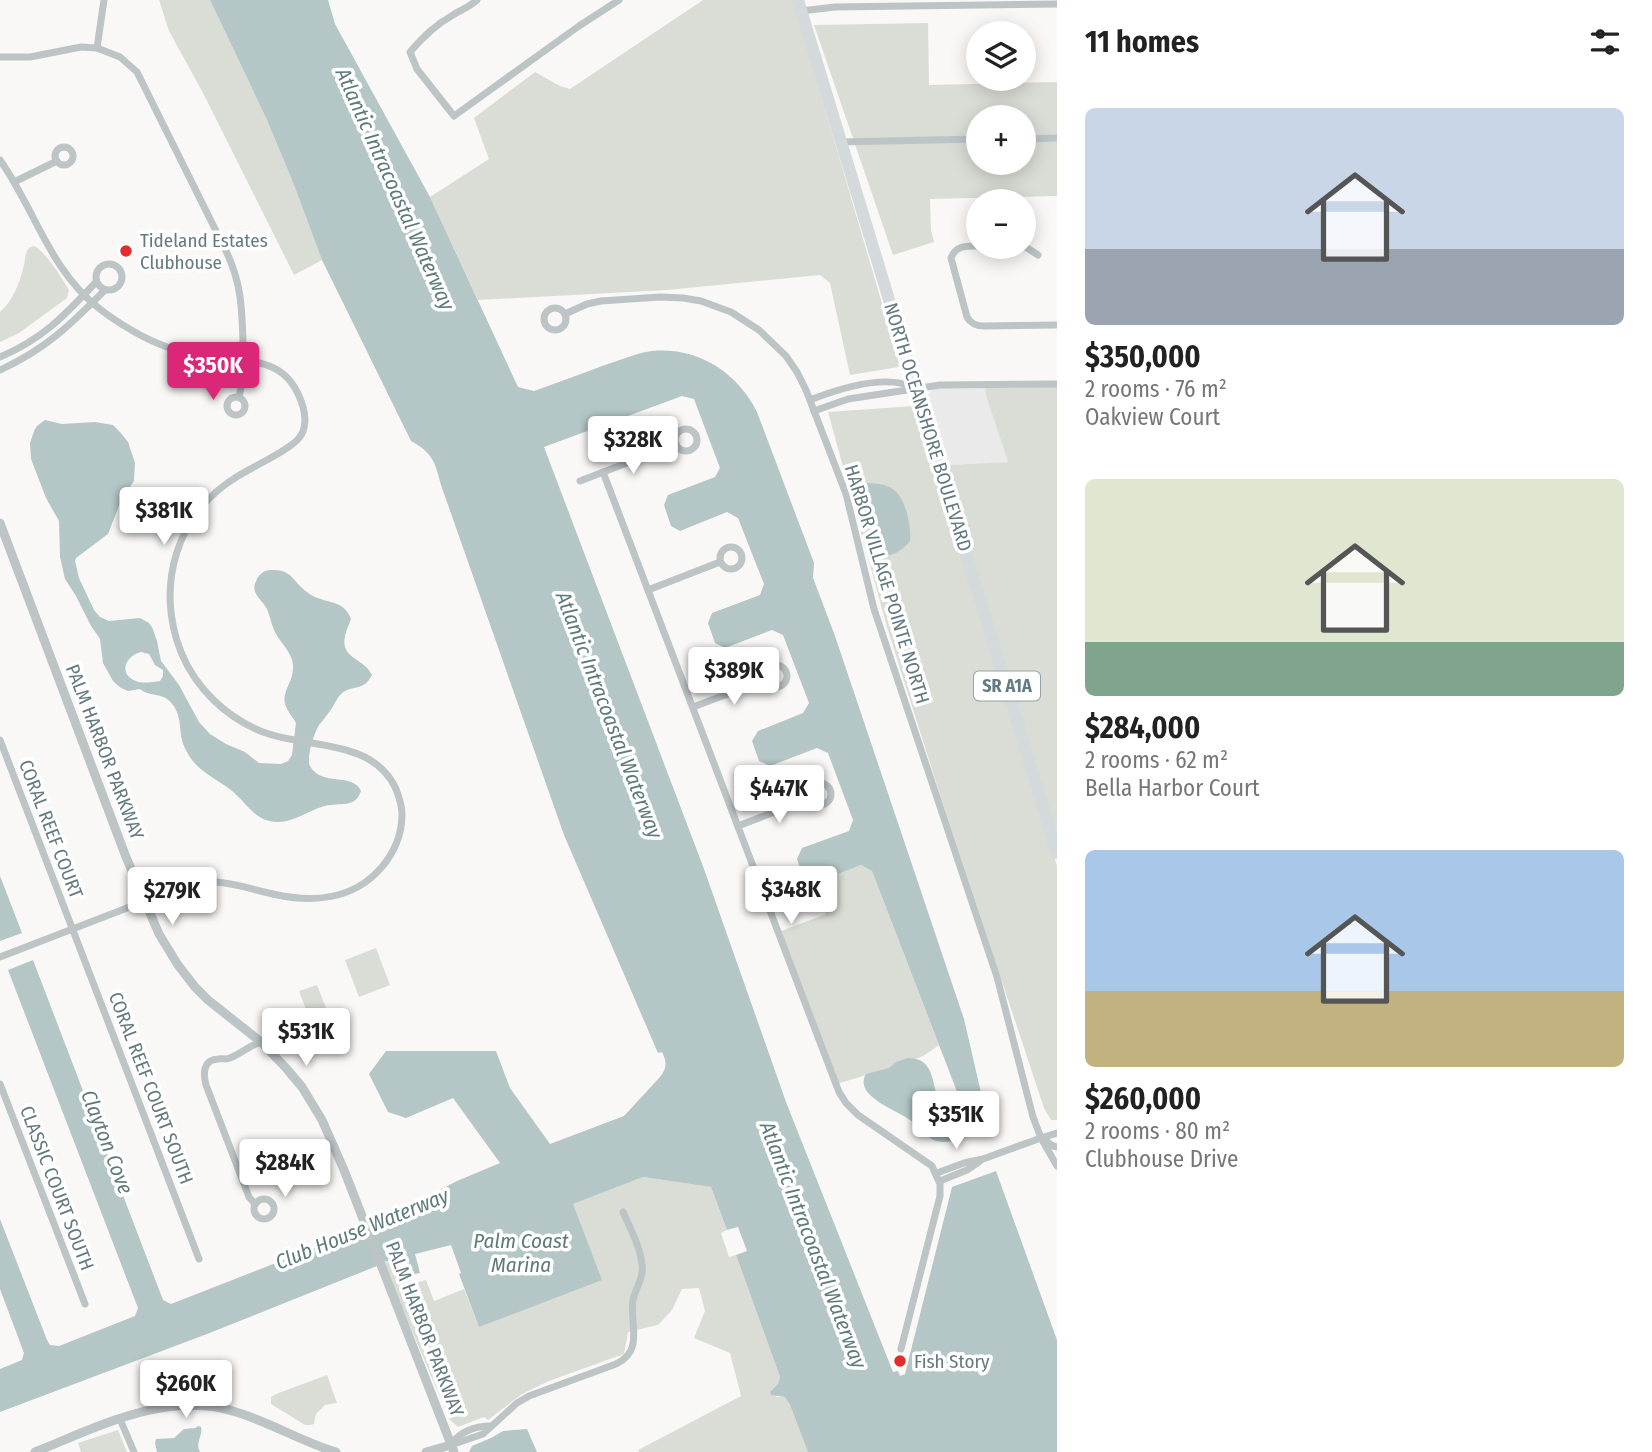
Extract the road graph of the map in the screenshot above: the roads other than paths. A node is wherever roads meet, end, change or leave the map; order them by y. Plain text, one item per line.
1 (104, 0) edge
2 (477, 0) edge
3 (619, 0) edge
4 (1057, 4) edge
5 (799, 5) edge
6 (97, 48) junction
7 (0, 57) edge
8 (1057, 138) edge
9 (966, 139) edge
10 (1036, 139) edge
11 (841, 142) junction
12 (0, 160) edge
13 (57, 160) dead end
14 (14, 182) junction
15 (966, 247) edge
16 (96, 282) junction
17 (105, 290) junction
18 (84, 295) junction
19 (92, 303) junction
20 (565, 314) dead end
21 (1057, 325) edge
22 (0, 357) edge
23 (243, 360) junction
24 (0, 370) edge
25 (1057, 384) edge
26 (915, 388) junction
27 (239, 397) dead end
28 (810, 400) junction
29 (814, 411) junction
30 (676, 444) dead end
31 (603, 472) junction
32 (580, 481) dead end
33 (0, 523) edge
34 (720, 562) dead end
35 (648, 590) junction
36 (765, 680) dead end
37 (693, 707) junction
38 (0, 740) edge
39 (810, 798) dead end
40 (738, 825) junction
41 (1057, 853) edge
42 (144, 901) junction
43 (73, 929) junction
44 (0, 957) edge
45 (261, 1042) junction
46 (0, 1084) edge
47 (1057, 1133) edge
48 (1041, 1138) junction
49 (1057, 1147) edge
50 (1057, 1166) edge
51 (938, 1177) junction
52 (255, 1204) dead end
53 (623, 1212) dead end
54 (200, 1259) dead end
55 (85, 1304) dead end
56 (901, 1349) dead end
57 (120, 1419) junction
58 (315, 1448) edge
59 (452, 1448) edge
60 (330, 1451) edge
61 (35, 1452) edge
62 (134, 1452) edge
63 (426, 1452) edge

1 - 6 street
2 - 3 street
4 - 5 street
5 - 11 main road, NORTH OCEANSHORE BOULEVARD / SR A1A
6 - 7 street
6 - 23 street
8 - 10 street
9 - 11 street
11 - 26 main road, NORTH OCEANSHORE BOULEVARD / SR A1A
12 - 14 street
13 - 14 street
14 - 18 street
15 - 21 street
16 - 17 street
16 - 17 street
16 - 18 street
17 - 19 street
18 - 19 street
18 - 22 street
19 - 23 street
19 - 24 street
20 - 28 street, HARBOR VILLAGE POINTE NORTH
23 - 27 street
23 - 42 street
25 - 26 street
26 - 28 street
26 - 29 street
26 - 41 main road, NORTH OCEANSHORE BOULEVARD / SR A1A
28 - 29 street, HARBOR VILLAGE POINTE NORTH
29 - 48 street, HARBOR VILLAGE POINTE NORTH
30 - 31 street
31 - 32 street
31 - 35 street
33 - 42 street, PALM HARBOR PARKWAY
34 - 35 street
35 - 37 street
36 - 37 street
37 - 40 street
38 - 43 street, CORAL REEF COURT
39 - 40 street
40 - 51 street
42 - 43 street
42 - 45 street, PALM HARBOR PARKWAY
43 - 44 street
43 - 54 street, CORAL REEF COURT SOUTH
45 - 52 street
45 - 59 street, PALM HARBOR PARKWAY
46 - 55 street, CLASSIC COURT SOUTH
47 - 48 street
48 - 49 street
48 - 50 street, HARBOR VILLAGE POINTE NORTH
48 - 51 street
51 - 56 street
53 - 59 street
57 - 58 street
57 - 61 street
57 - 62 street
58 - 60 street
59 - 63 street

